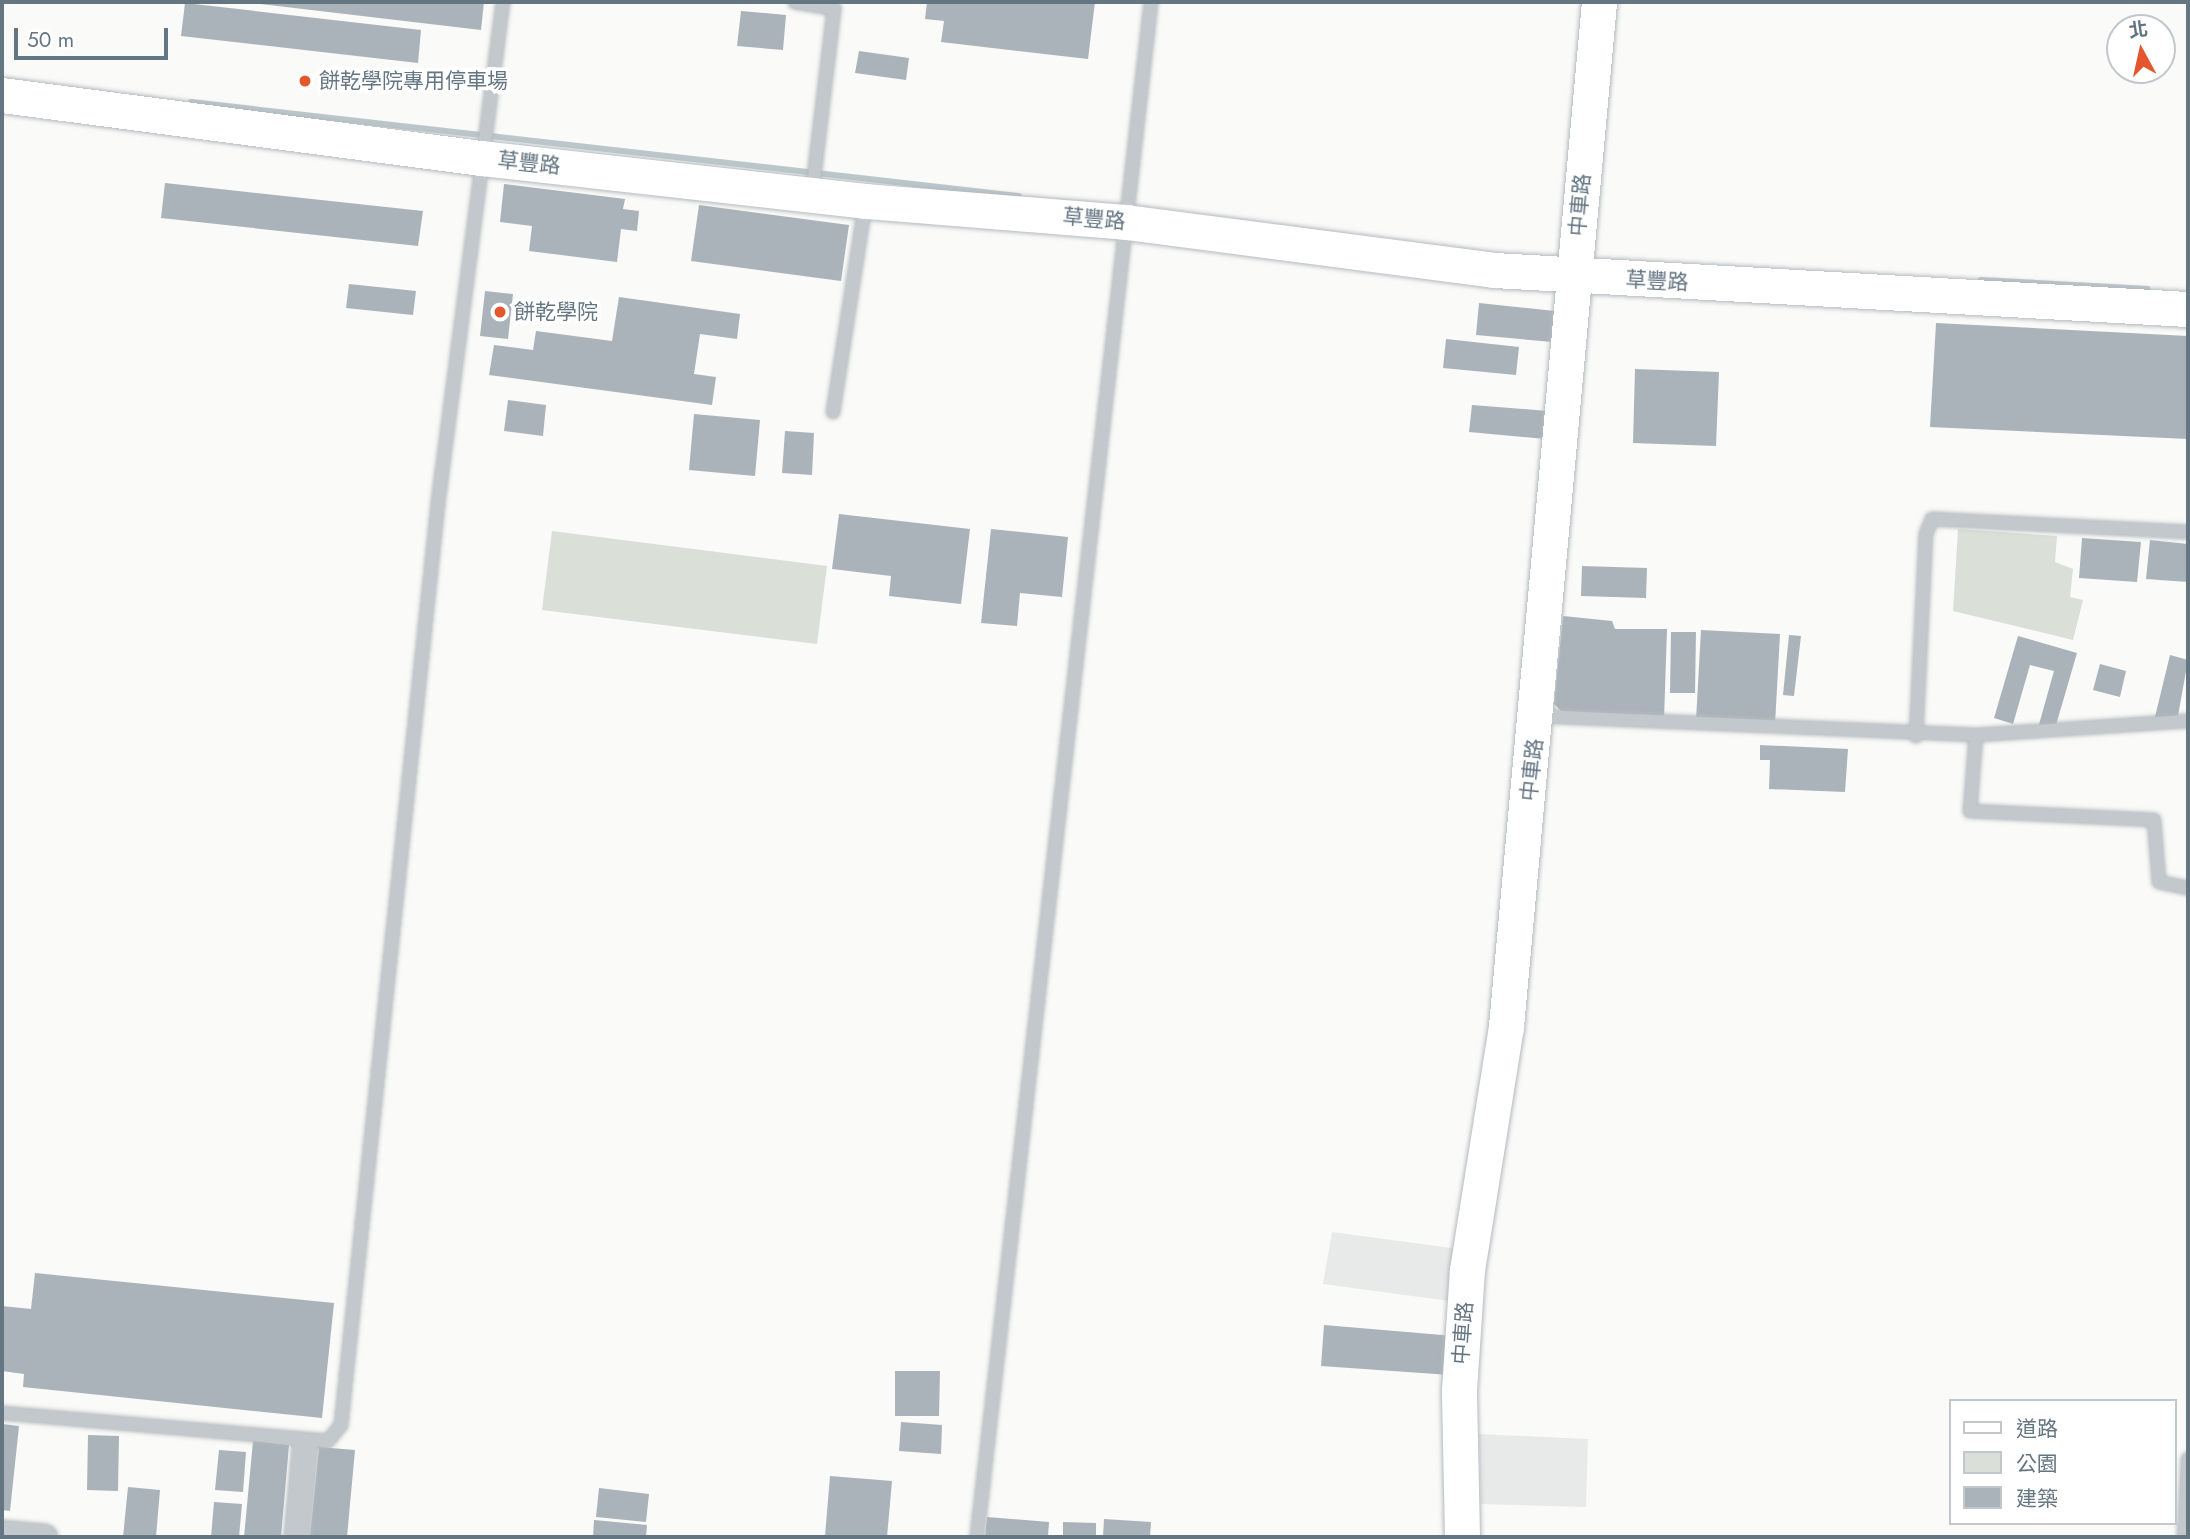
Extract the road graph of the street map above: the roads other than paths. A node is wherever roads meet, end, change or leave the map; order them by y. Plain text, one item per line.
1 (503, 2) edge
2 (795, 2) edge
3 (1151, 2) edge
4 (1599, 2) edge
5 (2, 95) edge
6 (482, 158) junction
7 (813, 193) junction
8 (866, 201) junction
9 (1126, 222) junction
10 (1574, 277) junction
11 (2188, 309) edge
12 (833, 412) dead end
13 (2188, 532) edge
14 (1538, 716) junction
15 (2188, 721) edge
16 (1976, 735) junction
17 (1916, 736) junction
18 (2188, 888) edge
19 (2, 1413) edge
20 (306, 1447) dead end
21 (2188, 1459) edge
22 (2, 1532) edge
23 (45, 1537) edge
24 (297, 1537) edge
25 (977, 1537) edge
26 (1462, 1537) edge
27 (2185, 1537) edge

1 - 6 lane
2 - 7 lane
3 - 9 lane
4 - 10 street, 中車路
5 - 6 street, 草豐路
6 - 7 street, 草豐路
6 - 19 lane
7 - 8 street, 草豐路
8 - 9 street, 草豐路
8 - 12 lane
9 - 10 street, 草豐路
9 - 25 lane
10 - 11 street, 草豐路
10 - 14 street, 中車路
13 - 17 lane
14 - 17 lane
14 - 26 street, 中車路
15 - 16 lane
16 - 17 lane
16 - 18 lane
20 - 24 street
21 - 27 lane
22 - 23 street

